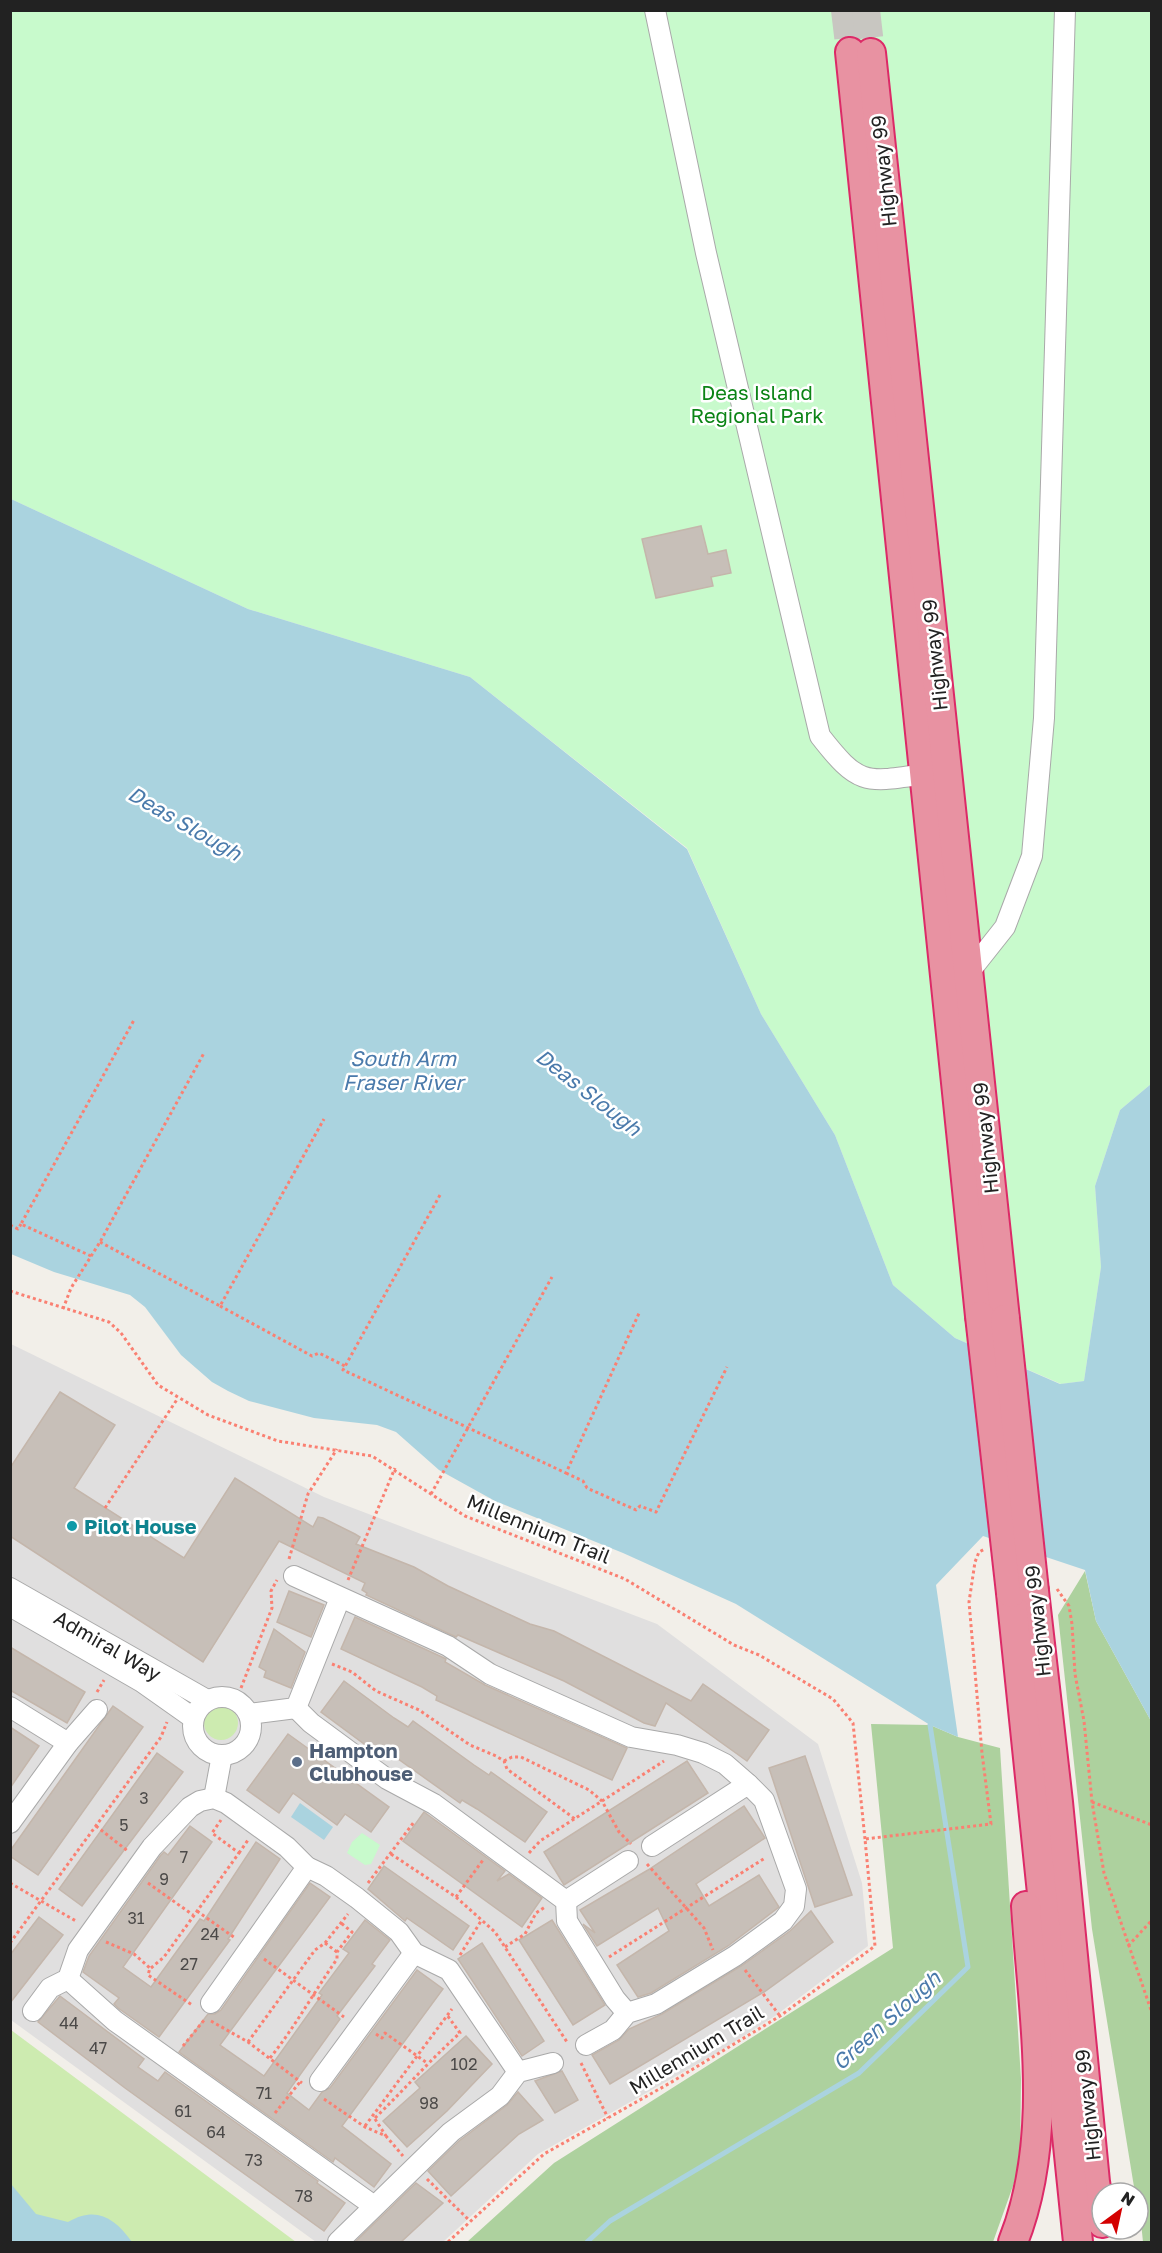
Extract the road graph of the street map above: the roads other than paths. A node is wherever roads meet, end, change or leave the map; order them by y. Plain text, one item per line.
1 (656, 10) edge
2 (1065, 10) edge
3 (925, 774) junction
4 (967, 975) junction
5 (992, 1318) junction
6 (294, 1576) dead end
7 (10, 1588) edge
8 (1022, 1592) junction
9 (340, 1598) junction
10 (10, 1606) edge
11 (207, 1700) junction
12 (10, 1707) edge
13 (296, 1708) junction
14 (97, 1710) dead end
15 (249, 1714) junction
16 (193, 1719) junction
17 (68, 1743) junction
18 (222, 1755) junction
19 (748, 1784) junction
20 (1031, 1797) junction
21 (222, 1803) junction
22 (10, 1823) edge
23 (652, 1846) dead end
24 (628, 1861) dead end
25 (307, 1867) junction
26 (563, 1899) junction
27 (414, 1953) junction
28 (68, 1979) junction
29 (208, 2010) road end
30 (33, 2011) dead end
31 (627, 2013) junction
32 (579, 2051) road end
33 (554, 2063) dead end
34 (518, 2072) junction
35 (311, 2086) road end
36 (1095, 2181) edge
37 (374, 2206) junction
38 (338, 2242) edge
39 (1013, 2242) edge
40 (1078, 2242) edge

1 - 3 street
2 - 4 street
3 - 4 highway, Highway 99
3 - 5 highway, Highway 99
4 - 5 highway, Highway 99
5 - 8 highway, Highway 99, bridge
6 - 9 street
7 - 11 street, Admiral Way
8 - 20 highway, Highway 99
8 - 36 highway, Highway 99
9 - 13 street
9 - 19 street
10 - 16 street, Admiral Way
11 - 15 street
11 - 16 street
12 - 17 street
13 - 15 street
13 - 26 street
14 - 17 street
15 - 18 street
16 - 18 street
17 - 22 street
18 - 21 street
19 - 23 street
19 - 31 street
20 - 39 highway
20 - 40 highway, Highway 99
21 - 25 street
21 - 28 street
24 - 26 street
25 - 27 street
25 - 29 street
26 - 31 street
27 - 34 street
27 - 35 street
28 - 30 street
28 - 37 street
31 - 32 street
33 - 34 street
34 - 37 street
37 - 38 street

